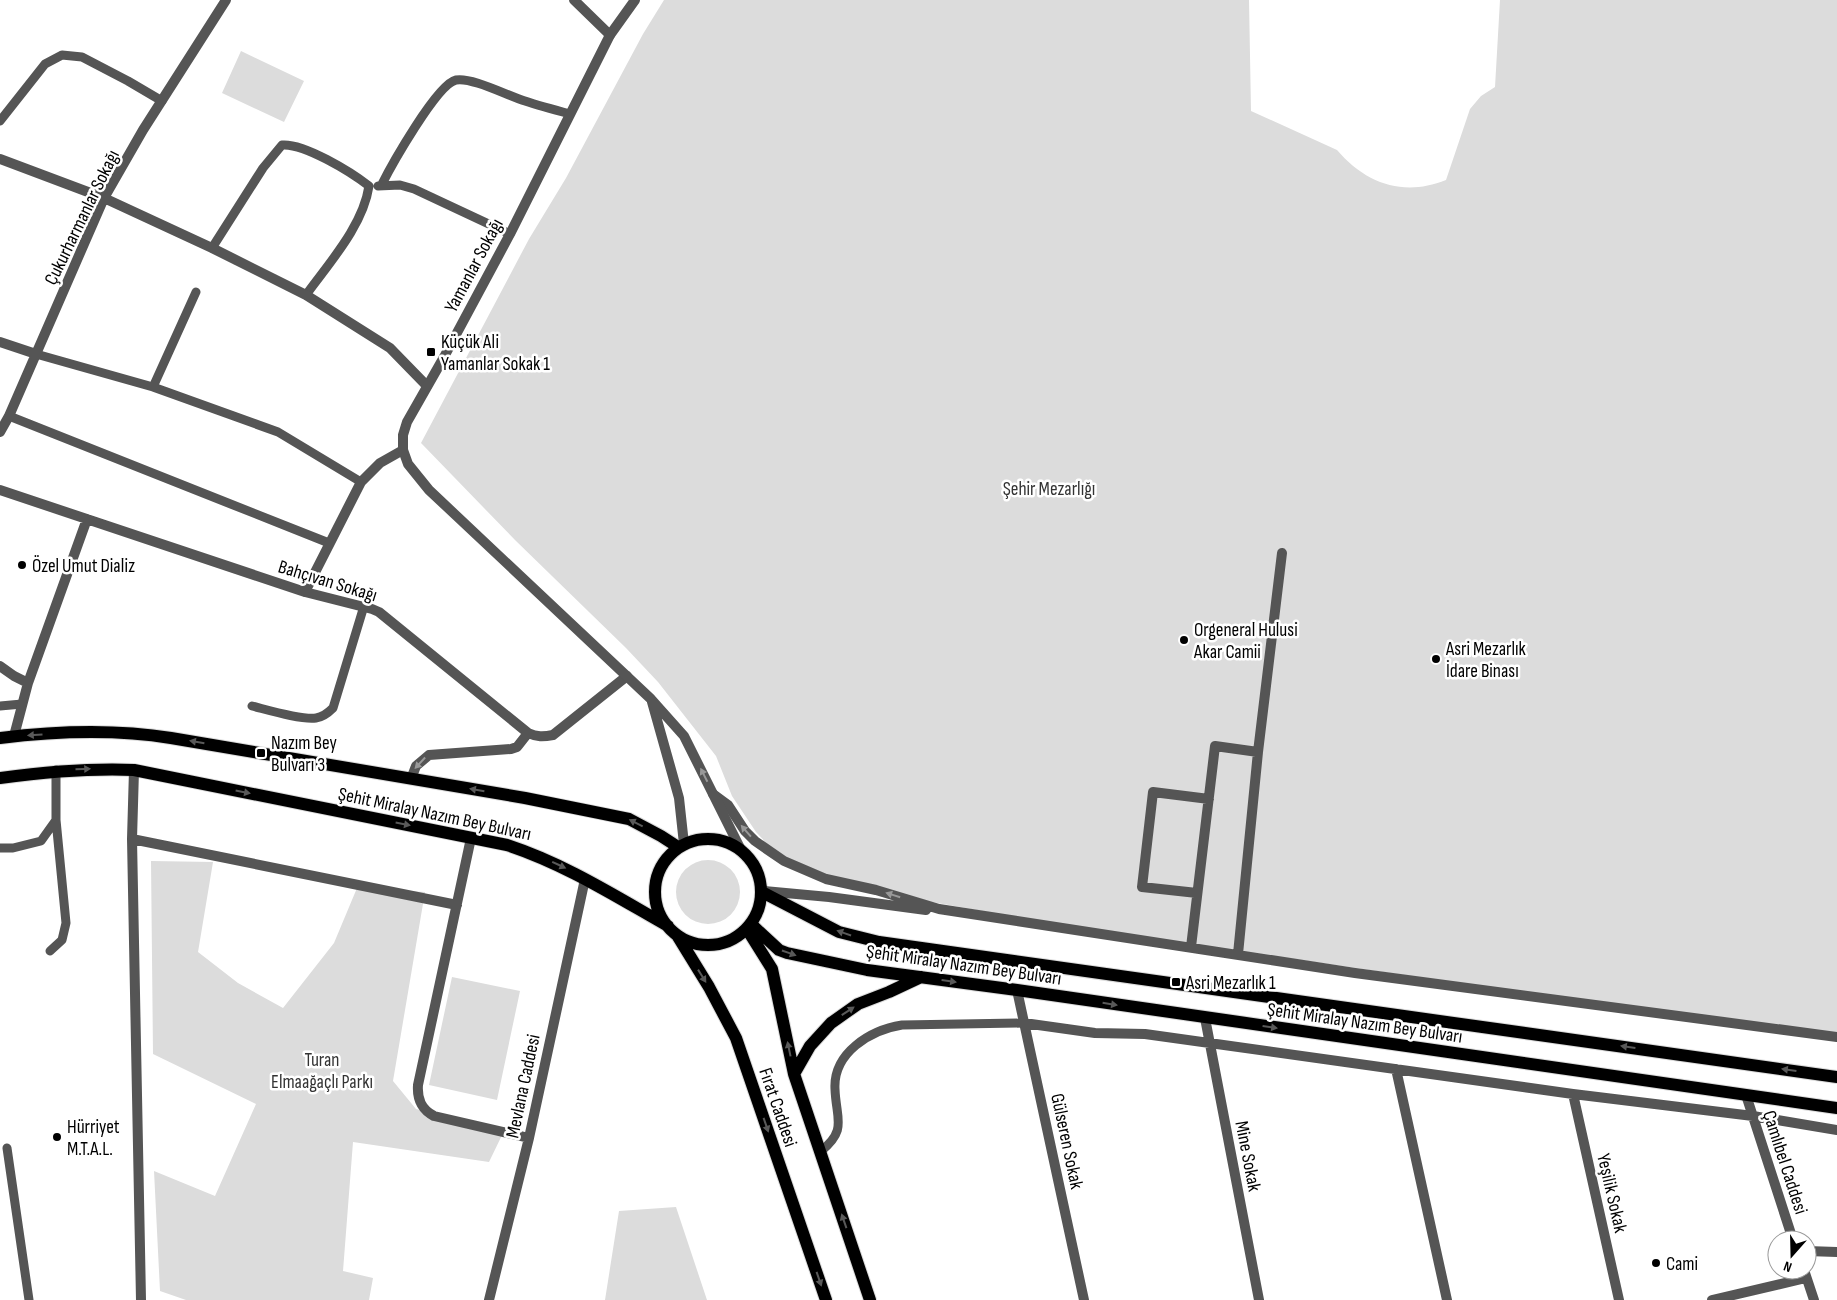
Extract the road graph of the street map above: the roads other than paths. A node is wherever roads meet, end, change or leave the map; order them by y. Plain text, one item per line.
1 (226, 0) edge
2 (574, 0) edge
3 (635, 0) edge
4 (610, 35) junction
5 (162, 101) junction
6 (570, 114) junction
7 (0, 121) edge
8 (0, 159) edge
9 (368, 186) junction
10 (381, 186) junction
11 (104, 198) junction
12 (510, 234) junction
13 (212, 248) junction
14 (196, 292) dead end
15 (306, 295) junction
16 (0, 342) edge
17 (36, 354) junction
18 (427, 386) junction
19 (153, 387) junction
20 (9, 416) junction
21 (0, 432) edge
22 (403, 450) junction
23 (361, 482) junction
24 (0, 490) edge
25 (87, 519) junction
26 (329, 543) junction
27 (1282, 553) dead end
28 (305, 592) junction
29 (364, 606) junction
30 (0, 666) edge
31 (627, 676) junction
32 (28, 683) junction
33 (651, 699) junction
34 (22, 704) junction
35 (0, 706) edge
36 (252, 706) dead end
37 (528, 733) junction
38 (14, 736) junction
39 (0, 738) edge
40 (1258, 752) junction
41 (56, 770) junction
42 (134, 770) junction
43 (0, 778) edge
44 (411, 779) junction
45 (713, 794) junction
46 (1209, 799) junction
47 (56, 820) junction
48 (471, 838) junction
49 (132, 839) junction
50 (681, 846) junction
51 (0, 848) edge
52 (741, 850) junction
53 (585, 878) junction
54 (762, 891) junction
55 (1197, 893) junction
56 (457, 905) junction
57 (939, 909) junction
58 (749, 926) junction
59 (672, 931) junction
60 (1191, 947) junction
61 (50, 951) dead end
62 (1238, 954) junction
63 (921, 977) junction
64 (1017, 990) junction
65 (1205, 1018) junction
66 (1024, 1023) junction
67 (1837, 1037) edge
68 (1210, 1042) junction
69 (1396, 1069) junction
70 (794, 1074) junction
71 (1837, 1076) edge
72 (1572, 1094) junction
73 (1746, 1095) junction
74 (1837, 1108) edge
75 (1753, 1116) junction
76 (1837, 1130) edge
77 (529, 1138) junction
78 (8, 1148) dead end
79 (820, 1152) junction
80 (1790, 1230) edge
81 (1817, 1251) edge
82 (1837, 1252) edge
83 (1784, 1280) edge
84 (1807, 1280) edge
85 (28, 1300) edge
86 (141, 1300) edge
87 (489, 1300) edge
88 (826, 1300) edge
89 (870, 1300) edge
90 (1084, 1300) edge
91 (1259, 1300) edge
92 (1447, 1300) edge
93 (1619, 1300) edge
94 (1712, 1300) edge
95 (1814, 1300) edge

1 - 5 street, Çukurharmanlar Sokağı
2 - 4 street
3 - 4 street, Yamanlar Sokağı
4 - 6 street, Yamanlar Sokağı
5 - 7 lane
5 - 11 street, Çukurharmanlar Sokağı
6 - 10 lane
6 - 12 street, Yamanlar Sokağı
8 - 11 street
9 - 10 lane
9 - 13 lane
9 - 15 lane
10 - 12 lane
11 - 13 street
11 - 17 street, Çukurharmanlar Sokağı
12 - 18 street, Yamanlar Sokağı
13 - 15 street
14 - 19 lane
15 - 18 street
16 - 17 street
17 - 19 lane
17 - 20 street, Çukurharmanlar Sokağı
18 - 22 street, Yamanlar Sokağı
19 - 23 lane
20 - 21 street, Çukurharmanlar Sokağı
20 - 26 lane
22 - 23 street
22 - 31 street
23 - 26 street
24 - 25 street, Bahçıvan Sokağı
25 - 28 street, Bahçıvan Sokağı
25 - 32 street
26 - 28 street
27 - 40 street
28 - 29 street, Bahçıvan Sokağı
29 - 36 lane
29 - 37 street, Bahçıvan Sokağı
30 - 32 street
31 - 33 street
31 - 37 street
32 - 34 street
45 -> 33 street
33 - 50 street
34 - 35 lane
34 - 38 street
37 -> 44 street
38 - 39 main road, Şehit Miralay Nazım Bey Bulvarı
44 -> 38 main road, Şehit Miralay Nazım Bey Bulvarı
40 - 46 street
40 - 62 street
41 -> 42 main road, Şehit Miralay Nazım Bey Bulvarı
41 - 43 main road, Şehit Miralay Nazım Bey Bulvarı
41 - 47 lane
42 -> 48 main road, Şehit Miralay Nazım Bey Bulvarı
42 - 49 street
50 -> 44 main road, Şehit Miralay Nazım Bey Bulvarı
45 - 52 street
57 -> 45 street
46 - 55 street
46 - 55 street
47 - 51 lane
47 - 61 lane
48 -> 53 main road, Şehit Miralay Nazım Bey Bulvarı
48 - 56 street
49 - 56 street
49 - 86 street
50 - 52 main road
50 - 59 main road
52 - 54 main road
53 - 59 main road, Şehit Miralay Nazım Bey Bulvarı
53 - 77 street, Mevlana Caddesi
54 - 57 street
54 - 58 main road
71 -> 54 main road, Şehit Miralay Nazım Bey Bulvarı
55 - 60 street
56 - 77 street
57 - 60 street
58 - 59 main road
58 -> 63 main road, Şehit Miralay Nazım Bey Bulvarı
70 -> 58 main road, Fırat Caddesi
59 -> 88 main road, Fırat Caddesi
60 - 62 street
62 - 67 street
63 -> 64 main road, Şehit Miralay Nazım Bey Bulvarı
70 -> 63 main road
64 -> 65 main road, Şehit Miralay Nazım Bey Bulvarı
64 - 66 street, Gülseren Sokak
65 - 68 street, Mine Sokak
65 -> 73 main road, Şehit Miralay Nazım Bey Bulvarı
66 - 68 street
66 - 79 lane
66 - 90 street, Gülseren Sokak
68 - 69 street
68 - 91 street, Mine Sokak
69 - 72 street
69 - 92 street
70 - 79 main road, Fırat Caddesi
72 - 75 street
72 - 93 street, Yeşilik Sokak
73 - 74 main road, Şehit Miralay Nazım Bey Bulvarı
73 - 75 street, Çamlıbel Caddesi
75 - 76 street
75 - 80 street, Çamlıbel Caddesi
77 - 87 street, Mevlana Caddesi
78 - 85 lane
89 -> 79 main road, Fırat Caddesi
81 - 82 street
83 - 94 street
84 - 95 street

